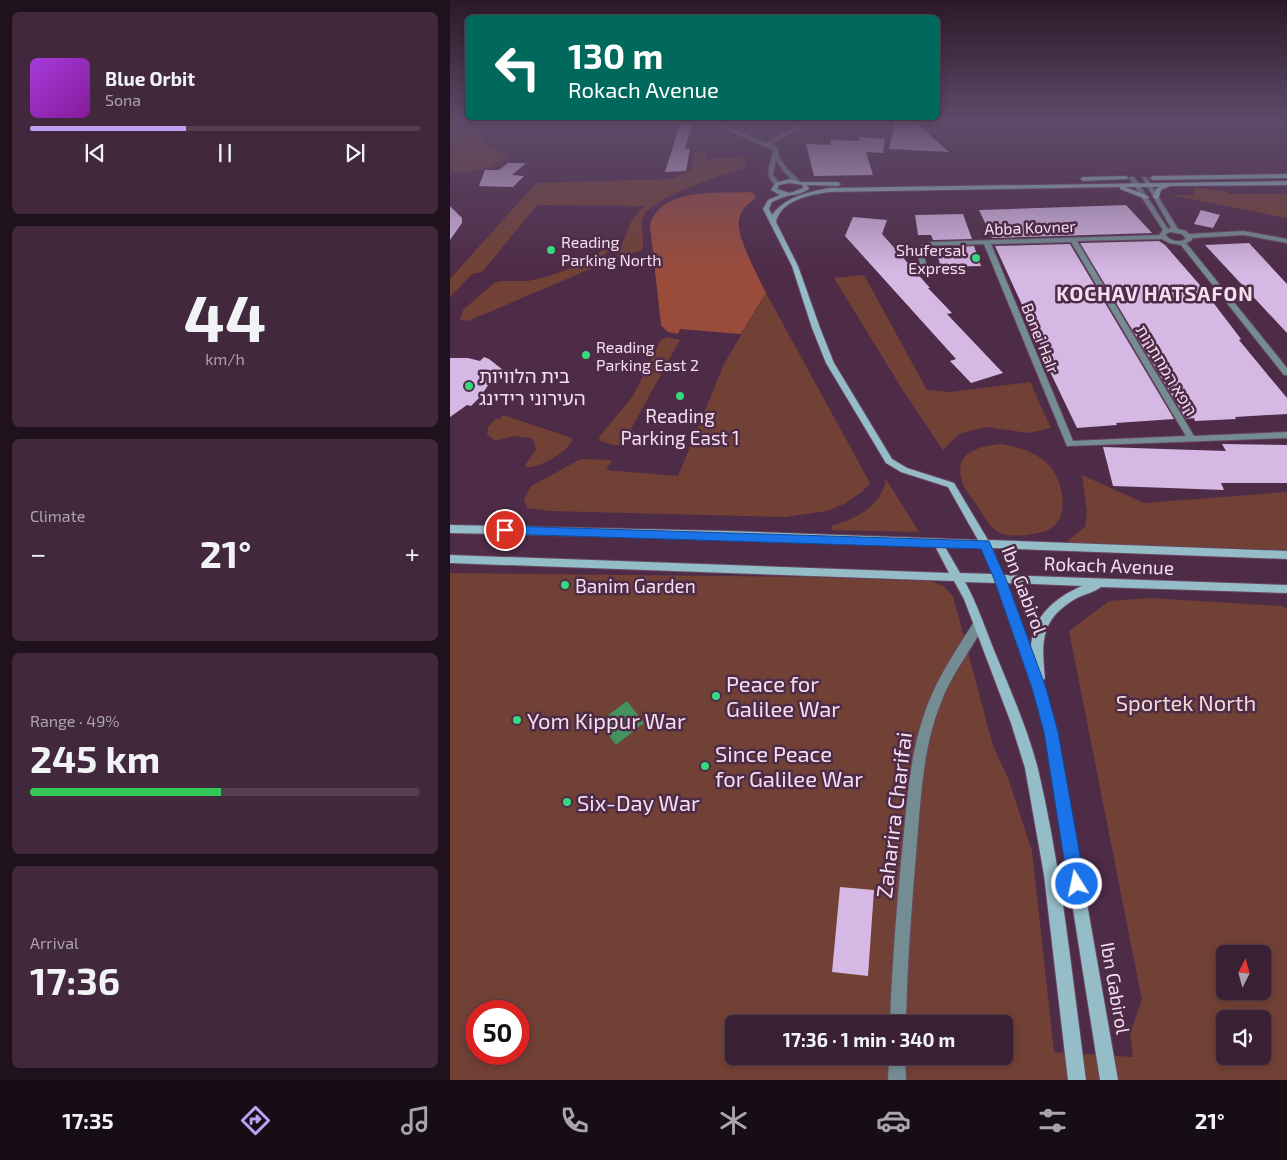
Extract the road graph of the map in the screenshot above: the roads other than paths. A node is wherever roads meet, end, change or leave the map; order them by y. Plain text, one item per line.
1 (769, 171) edge
2 (786, 171) edge
3 (1287, 176) edge
4 (1132, 178) junction
5 (1144, 178) junction
6 (1080, 179) dead end
7 (975, 181) dead end
8 (799, 182) junction
9 (1287, 183) edge
10 (777, 184) junction
11 (1174, 184) junction
12 (1136, 185) junction
13 (1146, 185) junction
14 (1104, 186) junction
15 (912, 189) junction
16 (804, 191) junction
17 (786, 194) junction
18 (1146, 197) junction
19 (1156, 197) junction
20 (772, 222) junction
21 (1174, 230) junction
22 (1166, 231) junction
23 (1188, 236) junction
24 (1163, 237) junction
25 (1073, 240) junction
26 (1287, 240) edge
27 (1183, 242) junction
28 (987, 243) junction
29 (924, 267) dead end
30 (1287, 373) edge
31 (1287, 435) edge
32 (1191, 438) junction
33 (450, 529) edge
34 (938, 543) junction
35 (985, 544) junction
36 (1287, 555) edge
37 (450, 559) edge
38 (959, 578) junction
39 (1000, 579) junction
40 (1105, 582) junction
41 (1287, 589) edge
42 (978, 625) junction
43 (1039, 688) junction
44 (898, 1015) edge
45 (897, 1065) edge
46 (897, 1080) edge
47 (1077, 1080) edge
48 (1109, 1080) edge

1 - 10 street
2 - 8 street
3 - 5 main road
4 - 5 main road
4 - 6 main road
4 - 12 street
5 - 13 street
7 - 8 main road
8 - 10 main road
8 - 16 main road
9 - 11 main road
10 - 17 main road
11 - 13 main road
11 - 19 main road
12 - 13 main road
12 - 14 main road
12 - 18 street
13 - 19 street
14 - 15 main road
14 - 18 main road
15 - 16 main road
15 - 20 main road
16 - 17 main road
17 - 20 main road
18 - 22 street
19 - 21 street
20 - 35 main road, Ibn Gabirol
21 - 22 street
21 - 23 street
22 - 24 street
23 - 26 street
23 - 27 street
24 - 25 street, Abba Kovner
24 - 27 street, Abba Kovner
25 - 28 street, Abba Kovner
25 - 32 street, רופא המחתרות
27 - 30 street
28 - 29 street, Abba Kovner
28 - 32 street, Bonei HaIr
31 - 32 street
33 - 34 main road, Rokach Avenue
34 - 35 main road, Rokach Avenue
34 - 38 main road
35 - 36 main road, Rokach Avenue
35 - 39 main road, Ibn Gabirol
37 - 38 main road, Rokach Avenue
38 - 39 main road, Rokach Avenue
38 - 42 main road
39 - 40 main road, Rokach Avenue
39 - 43 main road, Ibn Gabirol
40 - 41 main road, Rokach Avenue
40 - 43 main road
42 - 44 street, Zaharira Charifai
42 - 47 main road
43 - 48 main road, Ibn Gabirol
45 - 46 street

